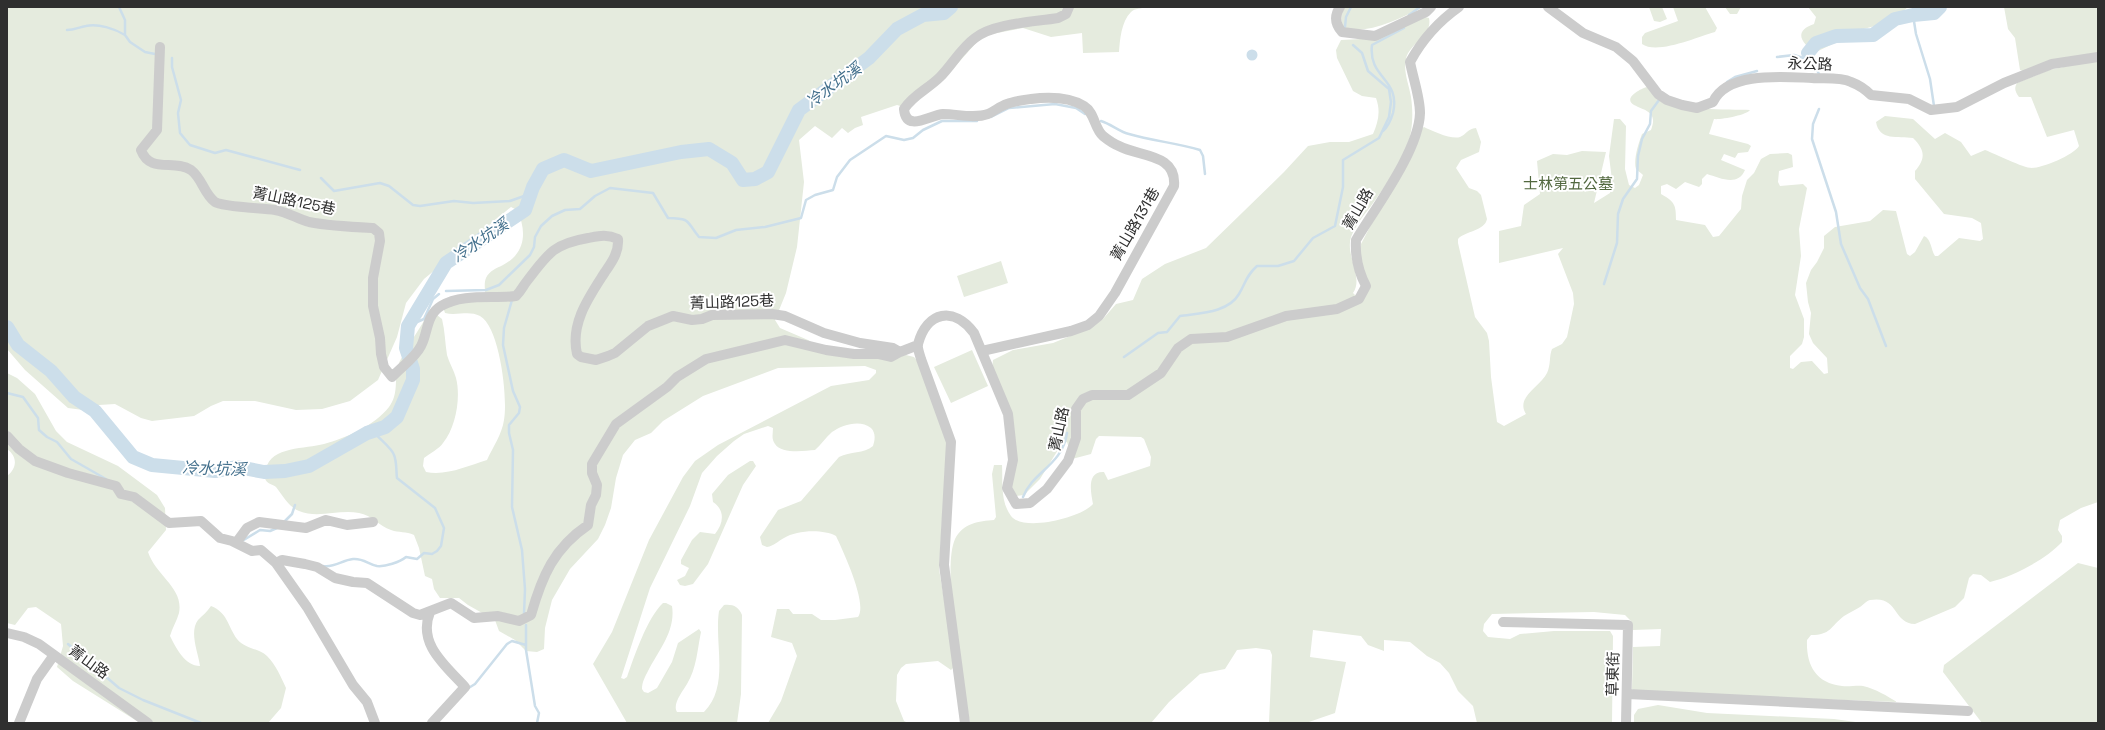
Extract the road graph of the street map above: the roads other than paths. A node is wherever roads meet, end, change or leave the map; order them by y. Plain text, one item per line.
1 (1069, 7) edge
2 (1340, 7) edge
3 (1431, 7) edge
4 (1459, 7) edge
5 (1548, 7) edge
6 (160, 47) dead end
7 (2098, 57) edge
8 (918, 345) junction
9 (982, 351) junction
10 (900, 352) junction
11 (7, 436) edge
12 (373, 522) dead end
13 (236, 543) junction
14 (276, 563) junction
15 (430, 612) junction
16 (1503, 622) dead end
17 (7, 633) edge
18 (54, 655) junction
19 (1628, 694) junction
20 (1968, 711) dead end
21 (19, 723) edge
22 (148, 723) edge
23 (375, 723) edge
24 (432, 723) edge
25 (966, 723) edge
26 (1626, 723) edge

1 - 9 street, 菁山路131巷
2 - 3 street
4 - 9 street, 菁山路
5 - 7 street, 永公路
6 - 10 street, 菁山路125巷
8 - 9 street, 菁山路
8 - 10 street
8 - 25 street
10 - 15 street
11 - 13 street
12 - 13 street
13 - 14 street
14 - 15 street
14 - 23 street
15 - 24 street
16 - 19 street, 草東街
17 - 18 street, 菁山路
18 - 21 street
18 - 22 street, 菁山路
19 - 20 street
19 - 26 street, 草東街

